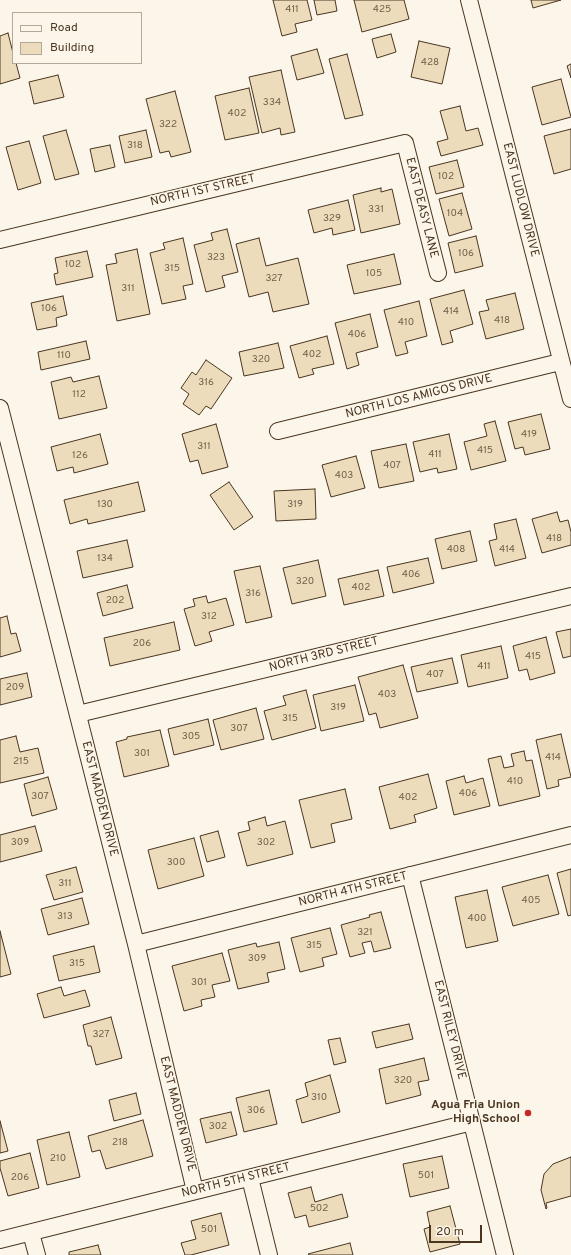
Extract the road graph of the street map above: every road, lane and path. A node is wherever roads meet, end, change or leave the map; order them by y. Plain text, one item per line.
1 (469, 0) edge
2 (405, 143) joint
3 (0, 240) edge
4 (438, 273) dead end
5 (560, 362) junction
6 (571, 400) edge
7 (0, 408) edge
8 (278, 431) dead end
9 (571, 596) edge
10 (78, 714) junction
11 (571, 836) edge
12 (410, 875) junction
13 (136, 944) junction
14 (472, 1122) junction
15 (250, 1178) junction
16 (195, 1191) junction
17 (31, 1232) junction
18 (0, 1240) edge
19 (37, 1255) edge
20 (269, 1255) edge
21 (505, 1255) edge

1 - 5 street, EAST LUDLOW DRIVE
2 - 3 street, NORTH 1ST STREET
2 - 4 street, EAST DEASY LANE
5 - 6 street, EAST LUDLOW DRIVE
5 - 8 street, NORTH LOS AMIGOS DRIVE
7 - 10 street, EAST MADDEN DRIVE
9 - 10 street, NORTH 3RD STREET
10 - 13 street, EAST MADDEN DRIVE
11 - 12 street, NORTH 4TH STREET
12 - 13 street, NORTH 4TH STREET
12 - 14 street, EAST RILEY DRIVE
13 - 16 street, EAST MADDEN DRIVE
14 - 15 street, NORTH 5TH STREET
14 - 21 street, EAST RILEY DRIVE
15 - 16 street, NORTH 5TH STREET
15 - 20 street
16 - 17 street, NORTH 5TH STREET
17 - 18 street, NORTH 5TH STREET
17 - 19 street

